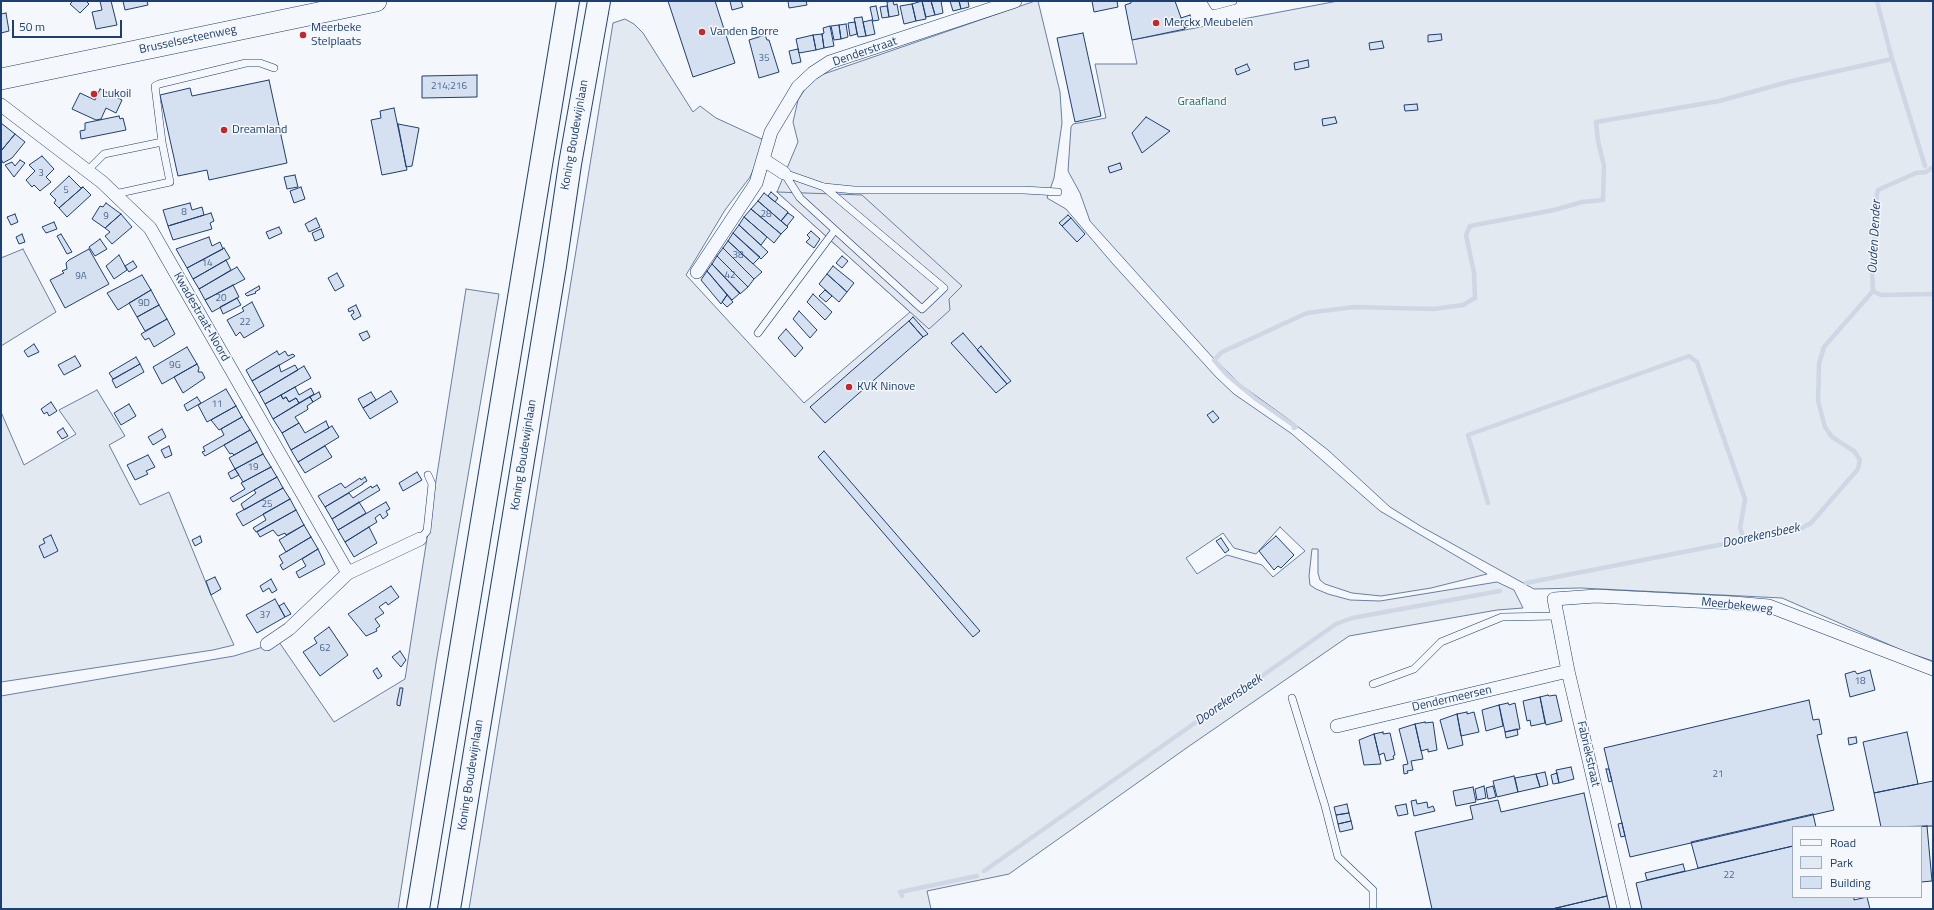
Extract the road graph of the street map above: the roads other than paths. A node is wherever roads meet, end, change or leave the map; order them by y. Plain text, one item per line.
1 (376, 1) edge
2 (568, 1) edge
3 (599, 1) edge
4 (1015, 1) edge
5 (1211, 1) edge
6 (1232, 1) edge
7 (274, 68) dead end
8 (1, 79) edge
9 (1, 105) edge
10 (162, 142) junction
11 (764, 160) junction
12 (87, 171) junction
13 (784, 173) junction
14 (824, 187) junction
15 (1058, 192) dead end
16 (115, 194) junction
17 (836, 230) junction
18 (697, 272) dead end
19 (758, 333) dead end
20 (428, 474) dead end
21 (420, 539) joint
22 (348, 572) junction
23 (1554, 599) joint
24 (1557, 616) junction
25 (267, 644) dead end
26 (1933, 669) edge
27 (1568, 671) junction
28 (1373, 684) dead end
29 (1292, 698) dead end
30 (1336, 726) dead end
31 (418, 909) edge
32 (449, 909) edge
33 (1373, 909) edge
34 (1624, 909) edge

1 - 8 main road, Brusselsesteenweg
2 - 31 highway
3 - 32 highway, Koning Boudewijnlaan
4 - 11 street, Denderstraat
5 - 6 lane
7 - 10 lane
9 - 12 street, Kwadestraat-Noord
10 - 12 lane
10 - 16 lane
11 - 13 street
11 - 18 street, Denderstraat
12 - 16 street, Kwadestraat-Noord
13 - 14 lane
13 - 17 lane
14 - 15 lane
14 - 17 lane
16 - 22 street, Kwadestraat-Noord
17 - 19 lane
20 - 21 lane
21 - 22 street
22 - 25 street
23 - 24 street, Fabriekstraat
23 - 26 street, Meerbekeweg
24 - 27 street, Fabriekstraat
24 - 28 lane
27 - 30 street, Dendermeersen
27 - 34 street, Fabriekstraat
29 - 33 lane

